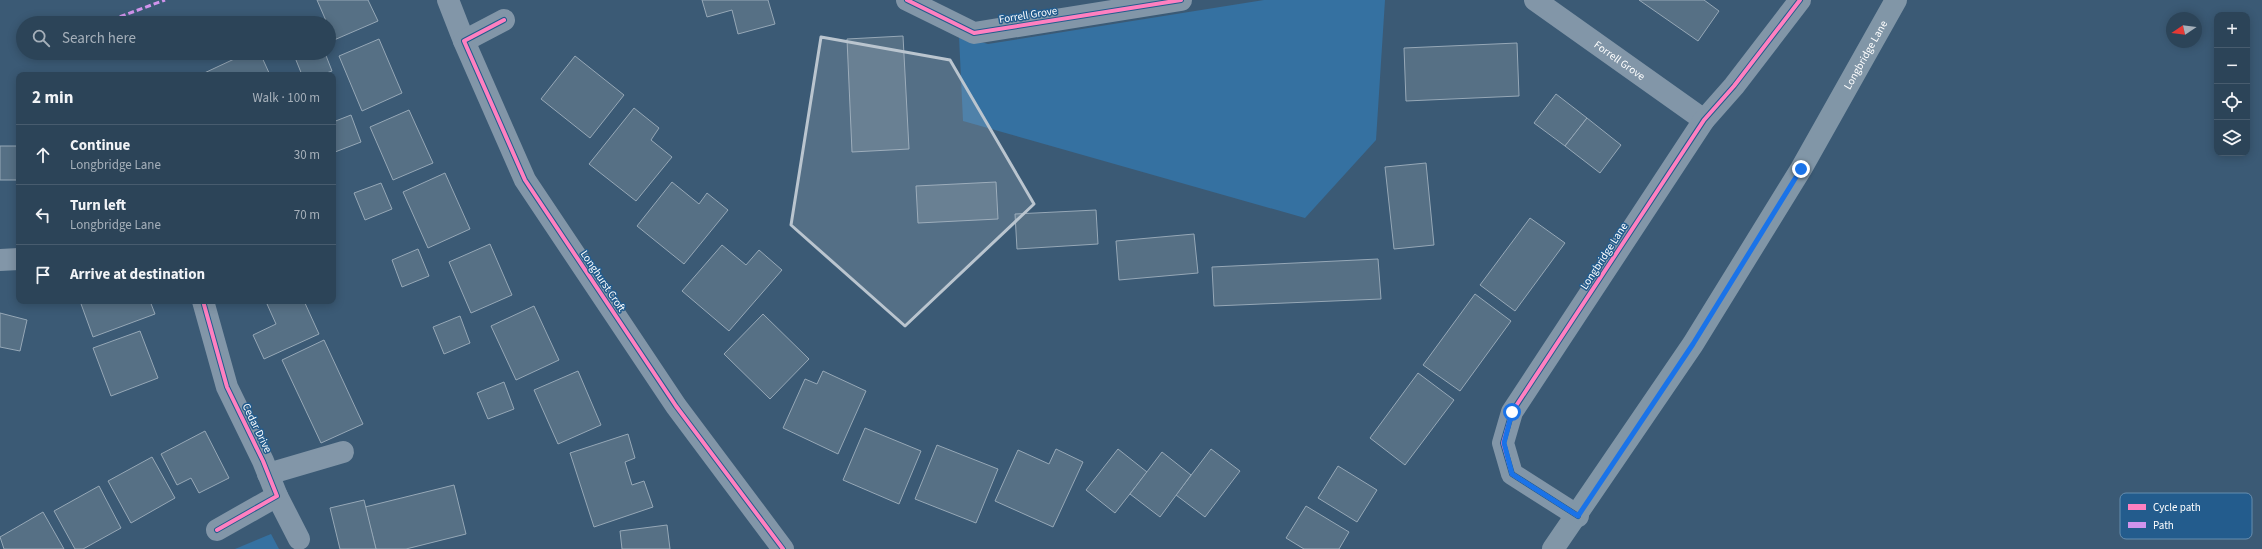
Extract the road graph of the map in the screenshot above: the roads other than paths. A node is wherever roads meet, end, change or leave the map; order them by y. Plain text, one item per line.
1 (448, 0) edge
2 (907, 0) edge
3 (1181, 0) edge
4 (1535, 0) edge
5 (1800, 0) edge
6 (1896, 0) edge
7 (504, 20) dead end
8 (464, 41) junction
9 (1704, 120) junction
10 (16, 259) edge
11 (0, 260) edge
12 (204, 304) edge
13 (343, 452) dead end
14 (268, 474) junction
15 (277, 496) junction
16 (1578, 516) junction
17 (217, 530) dead end
18 (300, 539) dead end
19 (782, 549) edge
20 (1553, 549) edge

1 - 8 street, Longhurst Croft
2 - 3 street, Forrell Grove
4 - 9 street, Forrell Grove
5 - 9 street, Longbridge Lane
6 - 16 main road, Longbridge Lane
7 - 8 street
8 - 19 street, Longhurst Croft
9 - 16 street, Longbridge Lane
10 - 11 street
12 - 14 street, Cedar Drive
13 - 14 street
14 - 15 street, Cedar Drive
15 - 17 street
15 - 18 street, Cedar Drive
16 - 20 main road, Longbridge Lane

